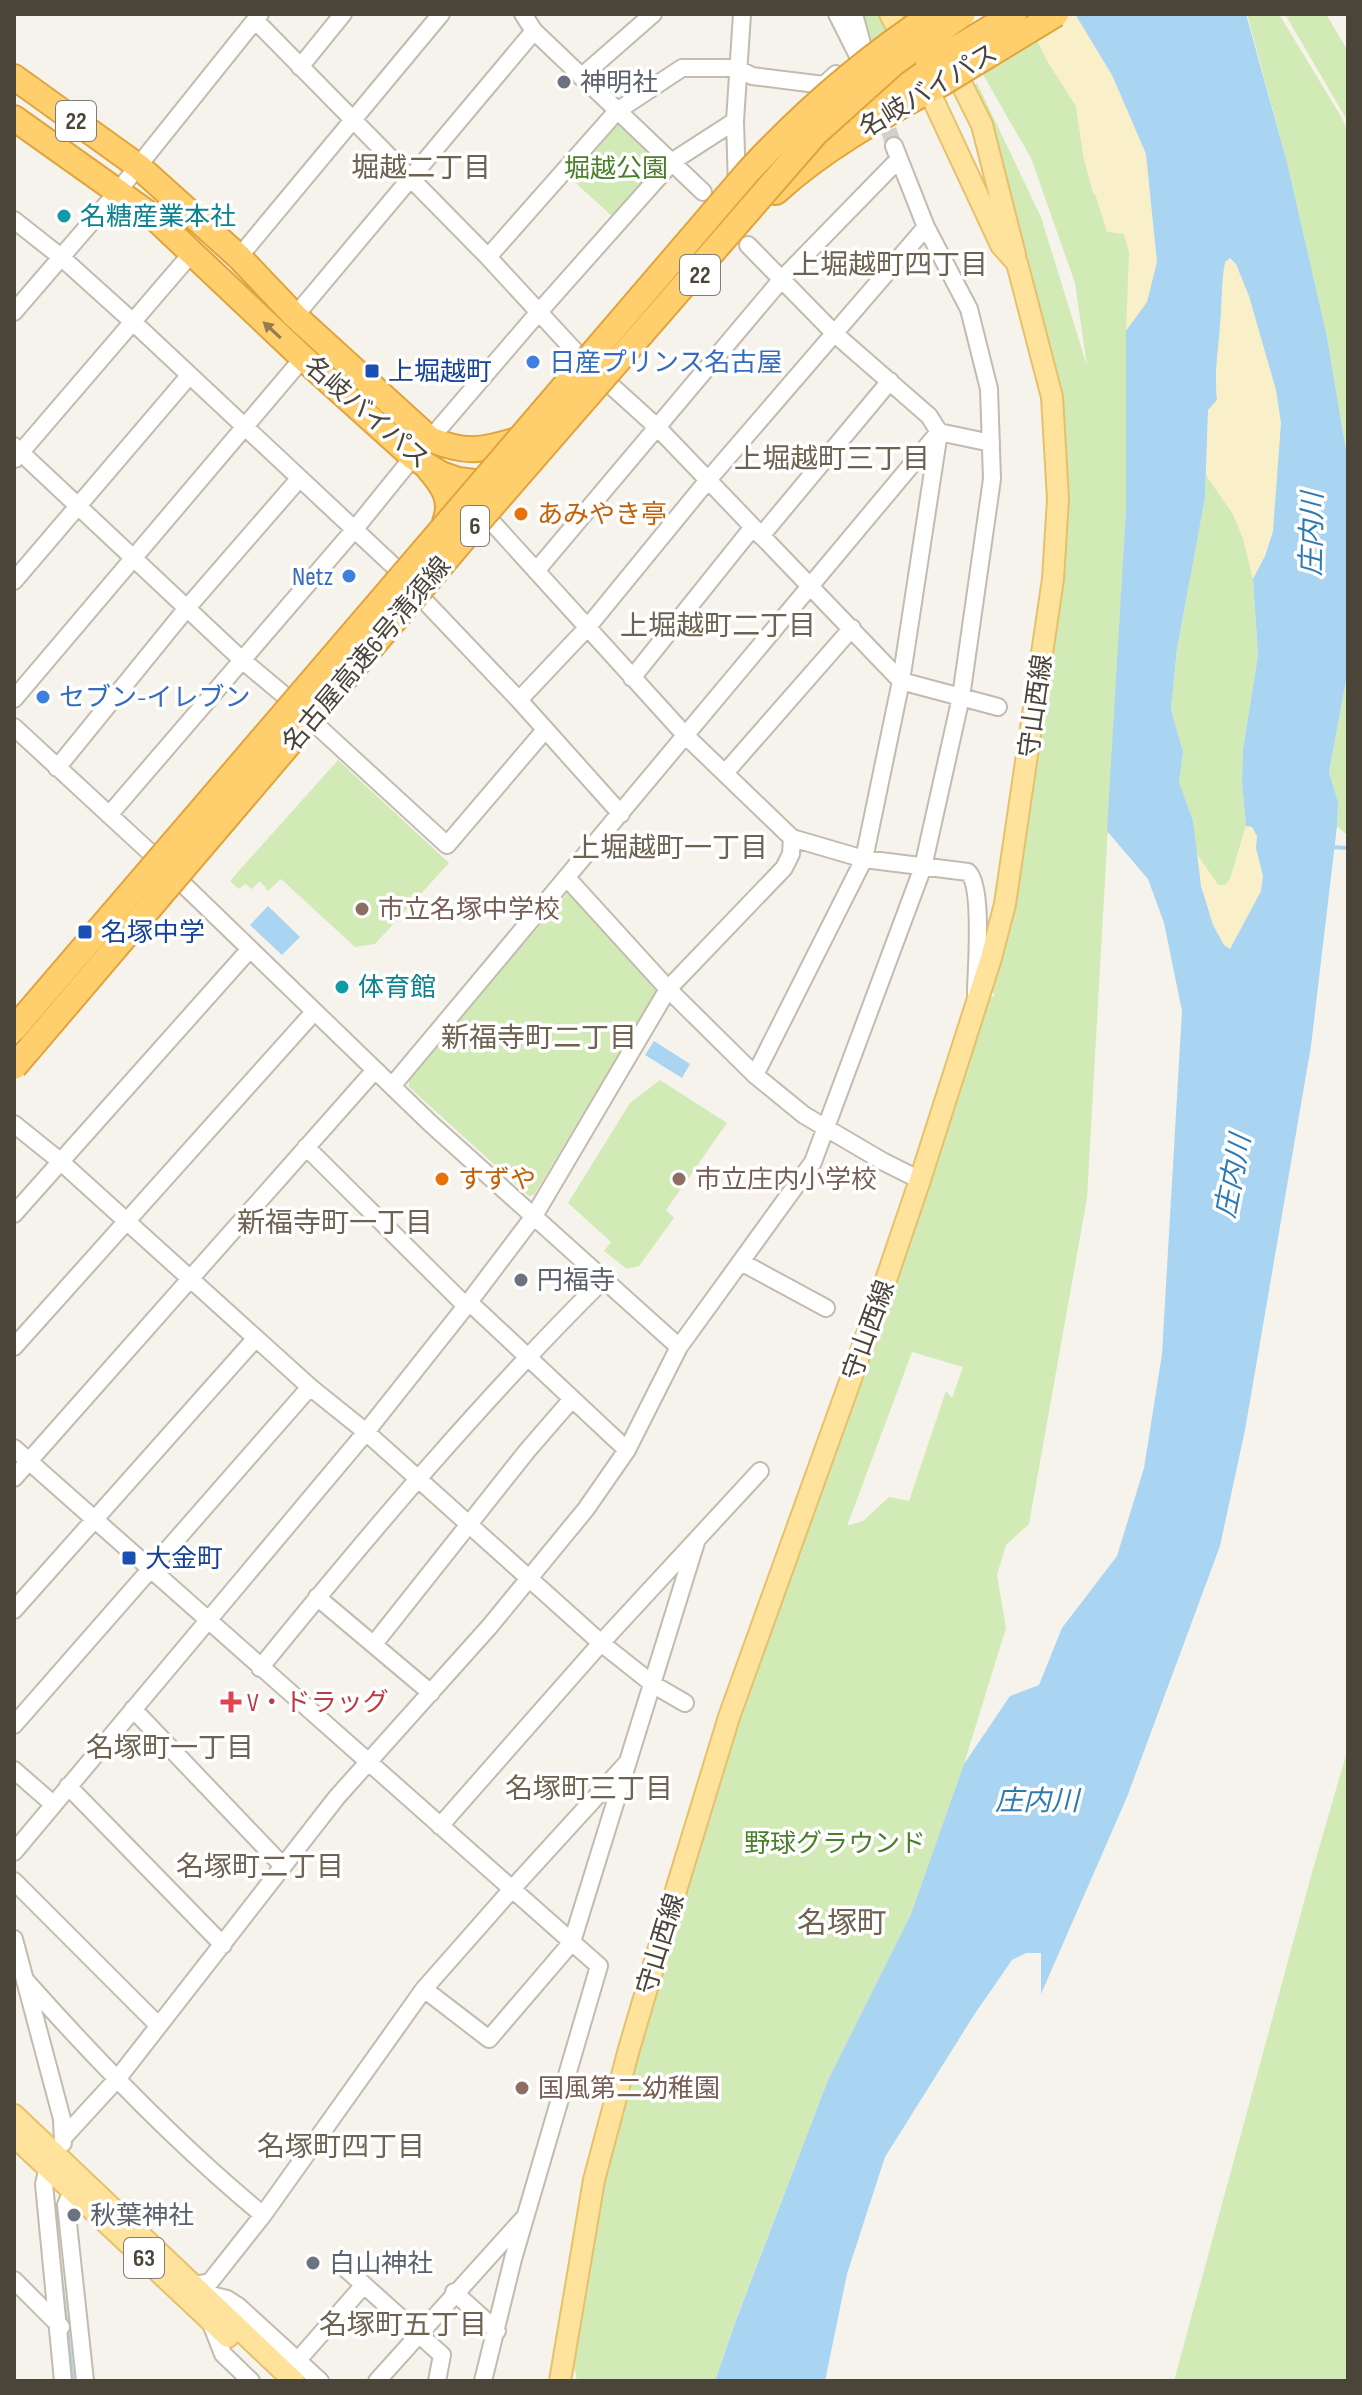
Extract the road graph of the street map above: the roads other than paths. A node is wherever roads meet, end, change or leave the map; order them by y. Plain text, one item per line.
1 (343, 14) edge
2 (441, 14) edge
3 (523, 14) edge
4 (653, 14) edge
5 (742, 14) edge
6 (837, 14) edge
7 (854, 14) edge
8 (890, 14) edge
9 (924, 14) edge
10 (933, 14) edge
11 (963, 14) edge
12 (1014, 14) edge
13 (1056, 14) edge
14 (258, 17) edge
15 (534, 31) junction
16 (861, 58) junction
17 (300, 67) junction
18 (737, 68) junction
19 (14, 77) edge
20 (581, 77) junction
21 (929, 77) junction
22 (874, 86) dead end
23 (617, 111) junction
24 (14, 118) edge
25 (352, 120) junction
26 (735, 121) junction
27 (673, 161) junction
28 (138, 166) junction
29 (410, 179) junction
30 (737, 189) junction
31 (119, 190) junction
32 (703, 192) dead end
33 (14, 220) edge
34 (926, 227) junction
35 (748, 245) dead end
36 (191, 254) junction
37 (61, 257) junction
38 (239, 257) junction
39 (488, 257) junction
40 (1017, 263) junction
41 (781, 280) junction
42 (14, 312) edge
43 (538, 313) junction
44 (295, 316) junction
45 (133, 322) junction
46 (835, 334) junction
47 (303, 358) junction
48 (584, 361) junction
49 (189, 376) junction
50 (890, 381) junction
51 (607, 383) junction
52 (374, 389) junction
53 (244, 428) junction
54 (658, 428) junction
55 (939, 432) junction
56 (430, 439) junction
57 (517, 440) junction
58 (991, 443) junction
59 (545, 450) junction
60 (16, 453) edge
61 (420, 462) junction
62 (299, 479) junction
63 (708, 480) junction
64 (468, 500) junction
65 (79, 505) junction
66 (354, 530) junction
67 (757, 531) junction
68 (133, 557) junction
69 (536, 571) junction
70 (401, 573) junction
71 (14, 581) edge
72 (811, 584) junction
73 (419, 595) junction
74 (187, 608) junction
75 (587, 628) junction
76 (852, 628) junction
77 (242, 660) junction
78 (632, 678) junction
79 (901, 681) junction
80 (961, 697) junction
81 (14, 699) edge
82 (519, 700) junction
83 (291, 701) junction
84 (998, 707) dead end
85 (312, 721) junction
86 (14, 727) edge
87 (545, 730) junction
88 (686, 736) junction
89 (57, 768) junction
90 (725, 773) junction
91 (621, 814) junction
92 (109, 815) junction
93 (792, 838) junction
94 (162, 853) junction
95 (864, 859) junction
96 (923, 867) junction
97 (567, 878) junction
98 (181, 883) junction
99 (250, 949) junction
100 (668, 989) junction
101 (976, 1008) junction
102 (314, 1012) junction
103 (14, 1028) edge
104 (14, 1046) edge
105 (14, 1066) edge
106 (375, 1070) junction
107 (755, 1075) junction
108 (14, 1079) edge
109 (392, 1086) junction
110 (14, 1124) edge
111 (826, 1128) junction
112 (306, 1147) junction
113 (60, 1161) junction
114 (920, 1180) junction
115 (14, 1214) edge
116 (534, 1216) junction
117 (126, 1221) junction
118 (741, 1262) junction
119 (191, 1279) junction
120 (604, 1279) junction
121 (467, 1304) junction
122 (826, 1308) dead end
123 (256, 1338) junction
124 (14, 1347) edge
125 (679, 1347) junction
126 (526, 1356) junction
127 (310, 1387) junction
128 (572, 1399) junction
129 (366, 1432) junction
130 (14, 1448) edge
131 (627, 1450) junction
132 (29, 1461) junction
133 (760, 1471) dead end
134 (14, 1478) edge
135 (418, 1480) junction
136 (94, 1519) junction
137 (468, 1525) junction
138 (697, 1539) junction
139 (152, 1569) junction
140 (528, 1578) junction
141 (317, 1597) junction
142 (14, 1610) edge
143 (209, 1620) junction
144 (601, 1643) junction
145 (374, 1644) junction
146 (260, 1668) junction
147 (654, 1685) junction
148 (431, 1693) junction
149 (685, 1703) dead end
150 (133, 1709) junction
151 (14, 1725) edge
152 (368, 1764) junction
153 (626, 1764) junction
154 (14, 1770) edge
155 (68, 1786) junction
156 (53, 1804) junction
157 (440, 1826) junction
158 (14, 1852) edge
159 (282, 1865) junction
160 (14, 1881) edge
161 (512, 1889) junction
162 (14, 1939) edge
163 (572, 1942) junction
164 (223, 1945) junction
165 (26, 1981) junction
166 (424, 1989) junction
167 (158, 2025) junction
168 (118, 2078) junction
169 (14, 2115) edge
170 (14, 2136) edge
171 (63, 2138) junction
172 (55, 2164) junction
173 (72, 2191) junction
174 (263, 2215) junction
175 (526, 2215) junction
176 (344, 2267) dead end
177 (14, 2280) edge
178 (363, 2286) junction
179 (199, 2289) junction
180 (454, 2292) junction
181 (210, 2320) junction
182 (497, 2331) junction
183 (68, 2333) junction
184 (419, 2334) junction
185 (298, 2360) junction
186 (63, 2381) edge
187 (85, 2381) edge
188 (251, 2381) edge
189 (274, 2381) edge
190 (294, 2381) edge
191 (320, 2381) edge
192 (377, 2381) edge
193 (437, 2381) edge
194 (483, 2381) edge
195 (560, 2381) edge

1 - 17 street
2 - 25 street
3 - 15 street
4 - 20 street
5 - 18 street
6 - 16 street
7 - 16 street
8 - 21 main road, 守山西線
9 - 40 main road, 守山西線
10 - 94 highway, 名古屋高速6号清須線 / 6, bridge
11 - 59 highway, 名古屋高速6号清須線 / 6, bridge
12 - 21 highway, 名岐バイパス / 22, bridge
13 - 21 highway, 名岐バイパス / 22, bridge
14 - 17 street
14 - 28 street
15 - 20 street
15 - 29 street
16 - 18 street
16 - 22 street
17 - 25 street
18 - 23 street
18 - 26 street
19 - 28 highway, 名岐バイパス / 22
20 - 23 street
21 - 30 highway, 名岐バイパス / 22
21 - 40 main road, 守山西線
21 - 51 highway, 名岐バイパス / 22
23 - 27 street
23 - 39 street
24 - 31 highway, 名岐バイパス / 22
25 - 29 street
25 - 38 street
26 - 27 street
26 - 30 street
27 - 32 street
27 - 43 street
28 - 31 street
28 - 38 highway, 名岐バイパス / 22
29 - 39 street
29 - 44 street
30 - 48 highway, 名岐バイパス / 22
31 - 36 highway, 名岐バイパス / 22
31 - 37 street
33 - 37 street
34 - 41 street
34 - 46 street
34 - 58 street
35 - 41 street
36 - 45 street
47 -> 36 highway, 名岐バイパス / 22
37 - 42 street
37 - 45 street
38 - 44 highway, 名岐バイパス / 22
39 - 43 street
40 - 101 main road, 守山西線
41 - 46 street
41 - 54 street
43 - 48 street
43 - 56 street
44 - 52 highway, 名岐バイパス / 22
45 - 49 street
45 - 60 street
46 - 50 street
46 - 63 street
47 - 53 street
47 - 61 highway, 名岐バイパス / 22
48 - 51 street
48 - 57 highway, 名岐バイパス / 22
49 - 53 street
49 - 65 street
50 - 55 street
50 - 67 street
51 - 54 street
51 - 59 highway, 名岐バイパス / 22
52 - 56 highway, 名岐バイパス / 22
52 - 64 street
53 - 62 street
53 - 68 street
54 - 63 street
54 - 69 street
55 - 58 street
55 - 72 street
55 - 79 street
56 - 57 highway, 名岐バイパス / 22
57 - 64 highway
58 - 80 street
59 - 64 street
59 - 64 highway, 名岐バイパス / 22
59 - 105 highway, 名古屋高速6号清須線 / 6, bridge
59 - 105 highway, bridge
60 - 65 street
61 - 64 highway, 名岐バイパス
61 - 66 street
62 - 66 street
62 - 74 street
63 - 67 street
63 - 75 street
64 - 69 street
64 - 70 street
64 - 73 street
65 - 68 street
65 - 71 street
66 - 70 street
66 - 77 street
67 - 72 street
67 - 78 street
68 - 74 street
68 - 81 street
69 - 75 street
70 - 83 street
72 - 76 street
72 - 88 street
73 - 82 street
73 - 85 street
74 - 77 street
74 - 89 street
75 - 78 street
75 - 82 street
76 - 79 street
76 - 90 street
77 - 83 street
77 - 92 street
78 - 88 street
79 - 80 street
79 - 95 street
80 - 84 street
80 - 96 street
82 - 87 street
83 - 94 street
85 - 87 street
85 - 98 street
86 - 89 street
87 - 91 street
88 - 90 street
88 - 91 street
89 - 92 street
90 - 93 street
91 - 97 street
92 - 94 street
93 - 95 street
93 - 100 street
94 - 98 street
94 - 103 highway, 名古屋高速6号清須線 / 6, bridge
94 - 104 highway, bridge
95 - 96 street
95 - 107 street
96 - 101 street
96 - 111 street
97 - 100 street
97 - 109 street
98 - 99 street
98 - 108 street
99 - 102 street
99 - 113 street
100 - 107 street
100 - 116 street
101 - 114 main road, 守山西線
102 - 106 street
102 - 117 street
106 - 109 street
106 - 112 street
107 - 111 street
109 - 116 street
110 - 113 street
111 - 114 street
111 - 118 street
112 - 119 street
112 - 121 street
113 - 115 street
113 - 117 street
114 - 195 main road, 守山西線
116 - 120 street
116 - 121 street
117 - 119 street
117 - 124 street
118 - 122 street
118 - 125 street
119 - 123 street
119 - 132 street
120 - 125 street
120 - 126 street
121 - 126 street
121 - 129 street
123 - 127 street
123 - 136 street
125 - 131 street
126 - 128 street
126 - 135 street
127 - 129 street
127 - 139 street
128 - 131 street
128 - 137 street
129 - 135 street
129 - 143 street
130 - 132 street
131 - 140 street
132 - 134 street
132 - 136 street
133 - 138 street
135 - 137 street
135 - 141 street
136 - 139 street
136 - 142 street
137 - 140 street
137 - 145 street
138 - 144 street
138 - 147 street
139 - 143 street
139 - 151 street
140 - 144 street
140 - 148 street
141 - 145 street
141 - 146 street
143 - 146 street
143 - 150 street
144 - 147 street
144 - 157 street
145 - 148 street
146 - 152 street
147 - 149 street
147 - 153 street
148 - 152 street
150 - 155 street
150 - 159 street
152 - 157 street
152 - 159 street
153 - 161 street
153 - 163 street
154 - 156 street
155 - 156 street
155 - 164 street
156 - 158 street
157 - 161 street
159 - 164 street
160 - 167 street
161 - 163 street
161 - 166 street
162 - 165 street
163 - 166 street
163 - 175 street
164 - 167 street
165 - 168 street
165 - 171 street
166 - 174 street
167 - 168 street
168 - 171 street
168 - 174 street
169 - 172 main road, 63
170 - 172 main road, 63
171 - 172 street
172 - 173 main road, 63
172 - 179 main road, 63
172 - 183 street
173 - 181 main road, 63
173 - 183 street
174 - 179 street
175 - 180 street
175 - 182 street
176 - 178 street
177 - 183 street
178 - 184 street
178 - 185 street
179 - 185 street
179 - 190 main road, 63
180 - 182 street
180 - 184 street
181 - 188 street
181 - 189 main road, 63
182 - 194 street
183 - 186 street
183 - 187 street
184 - 192 street
184 - 193 street
185 - 191 street

